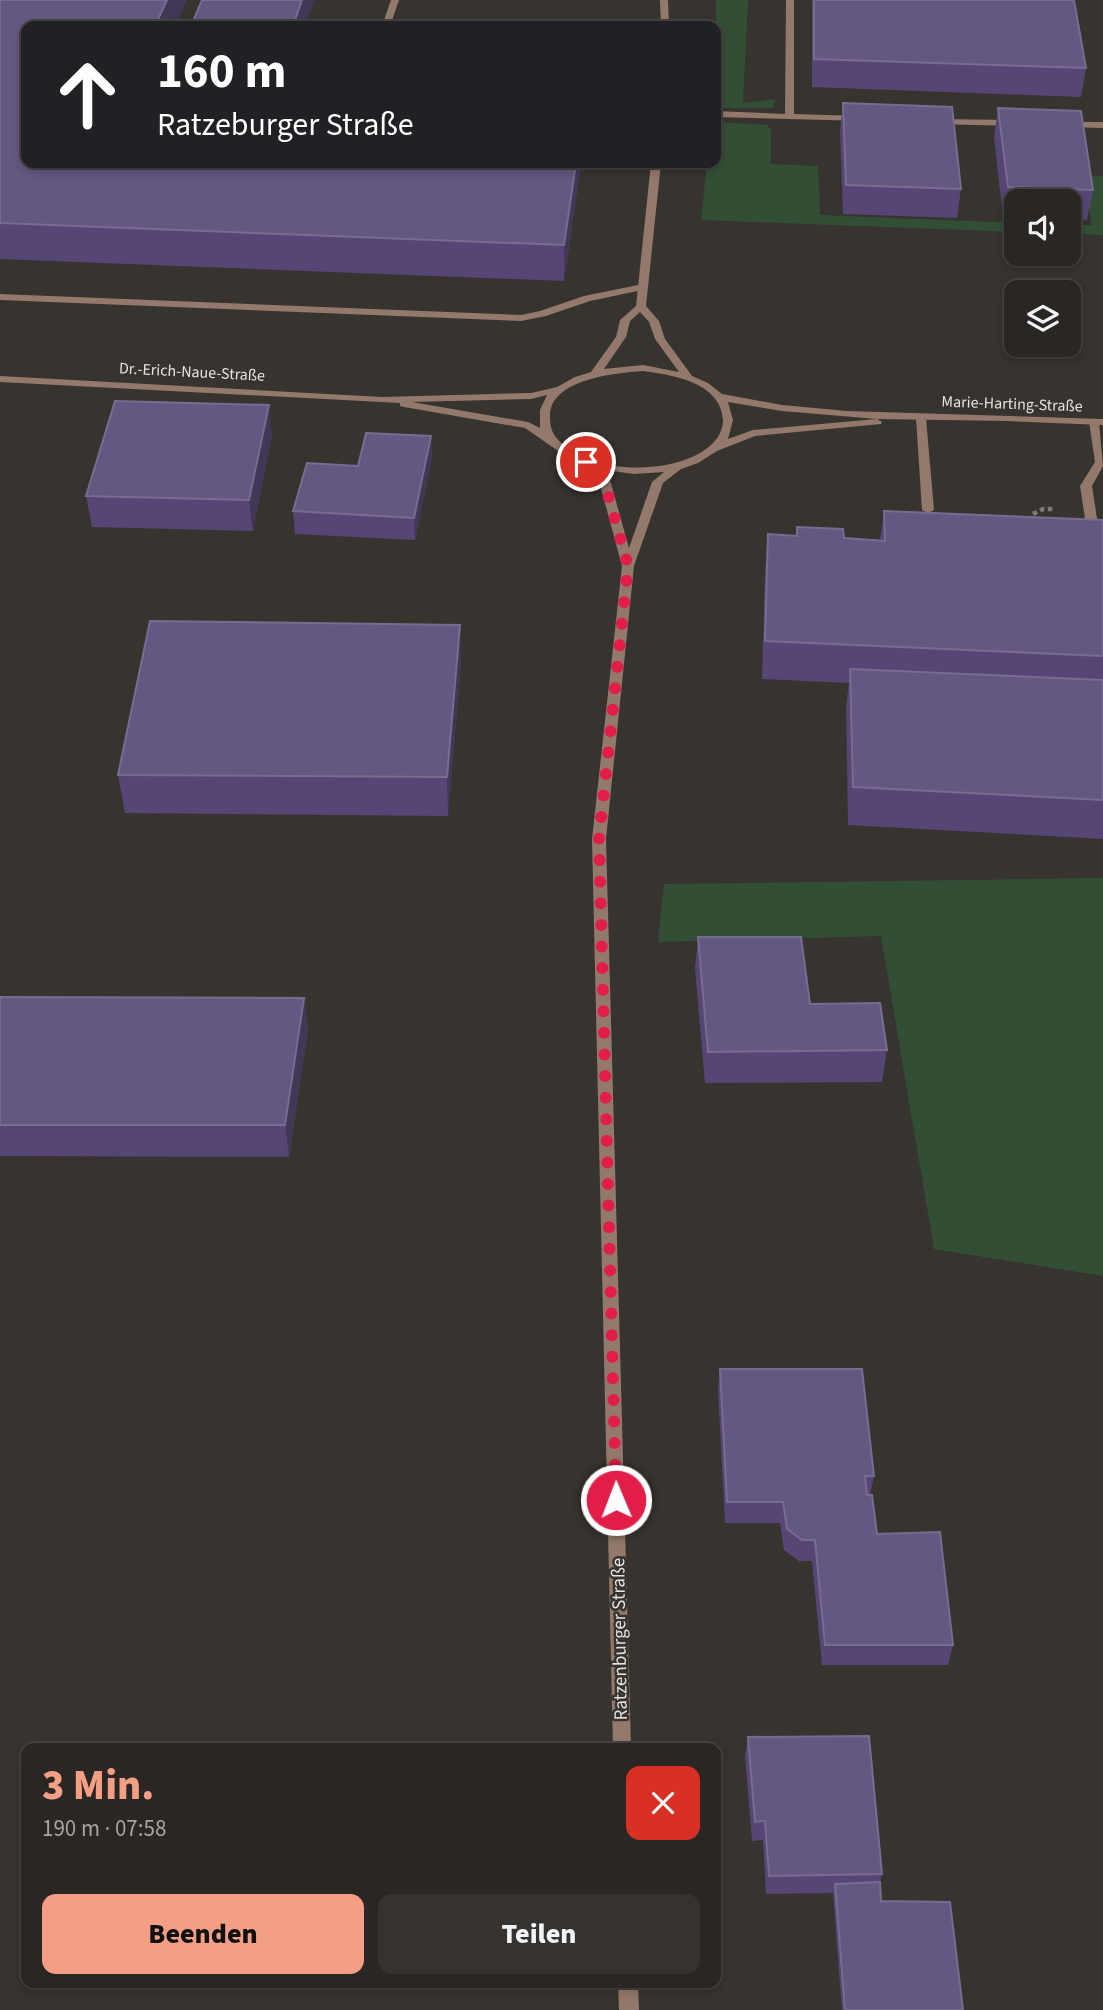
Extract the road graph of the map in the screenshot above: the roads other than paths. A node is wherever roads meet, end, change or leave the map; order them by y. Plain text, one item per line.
1 (395, 0) edge
2 (666, 0) edge
3 (790, 0) edge
4 (388, 21) edge
5 (665, 21) edge
6 (721, 114) edge
7 (789, 117) junction
8 (871, 119) edge
9 (925, 121) edge
10 (1021, 123) edge
11 (1048, 124) edge
12 (1103, 125) edge
13 (655, 168) edge
14 (643, 287) junction
15 (0, 297) edge
16 (642, 307) junction
17 (596, 373) junction
18 (688, 377) junction
19 (0, 379) edge
20 (560, 390) junction
21 (719, 397) junction
22 (382, 400) junction
23 (920, 418) junction
24 (1099, 422) edge
25 (554, 442) junction
26 (713, 449) junction
27 (586, 462) junction
28 (1101, 464) edge
29 (677, 467) junction
30 (928, 510) edge
31 (1096, 550) edge
32 (628, 566) junction
33 (622, 1743) edge
34 (628, 1988) edge
35 (629, 2010) edge

1 - 4 street
2 - 5 street
3 - 7 street
6 - 7 street
7 - 8 street
9 - 10 street
11 - 12 street
13 - 14 street
14 - 15 street
14 - 16 street
16 - 17 street
16 - 18 street
17 - 18 street
17 - 20 street
18 - 21 street
19 - 22 street, Dr.-Erich-Naue-Straße
20 - 22 street
20 - 25 street
21 - 23 street
21 - 26 street
22 - 25 street
23 - 24 street, Marie-Harting-Straße
23 - 26 street
23 - 30 street
24 - 28 street
25 - 27 street
26 - 29 street
27 - 29 street
27 - 32 street
28 - 31 street
29 - 32 street
32 - 33 street, Ratzenburger Straße
34 - 35 street

